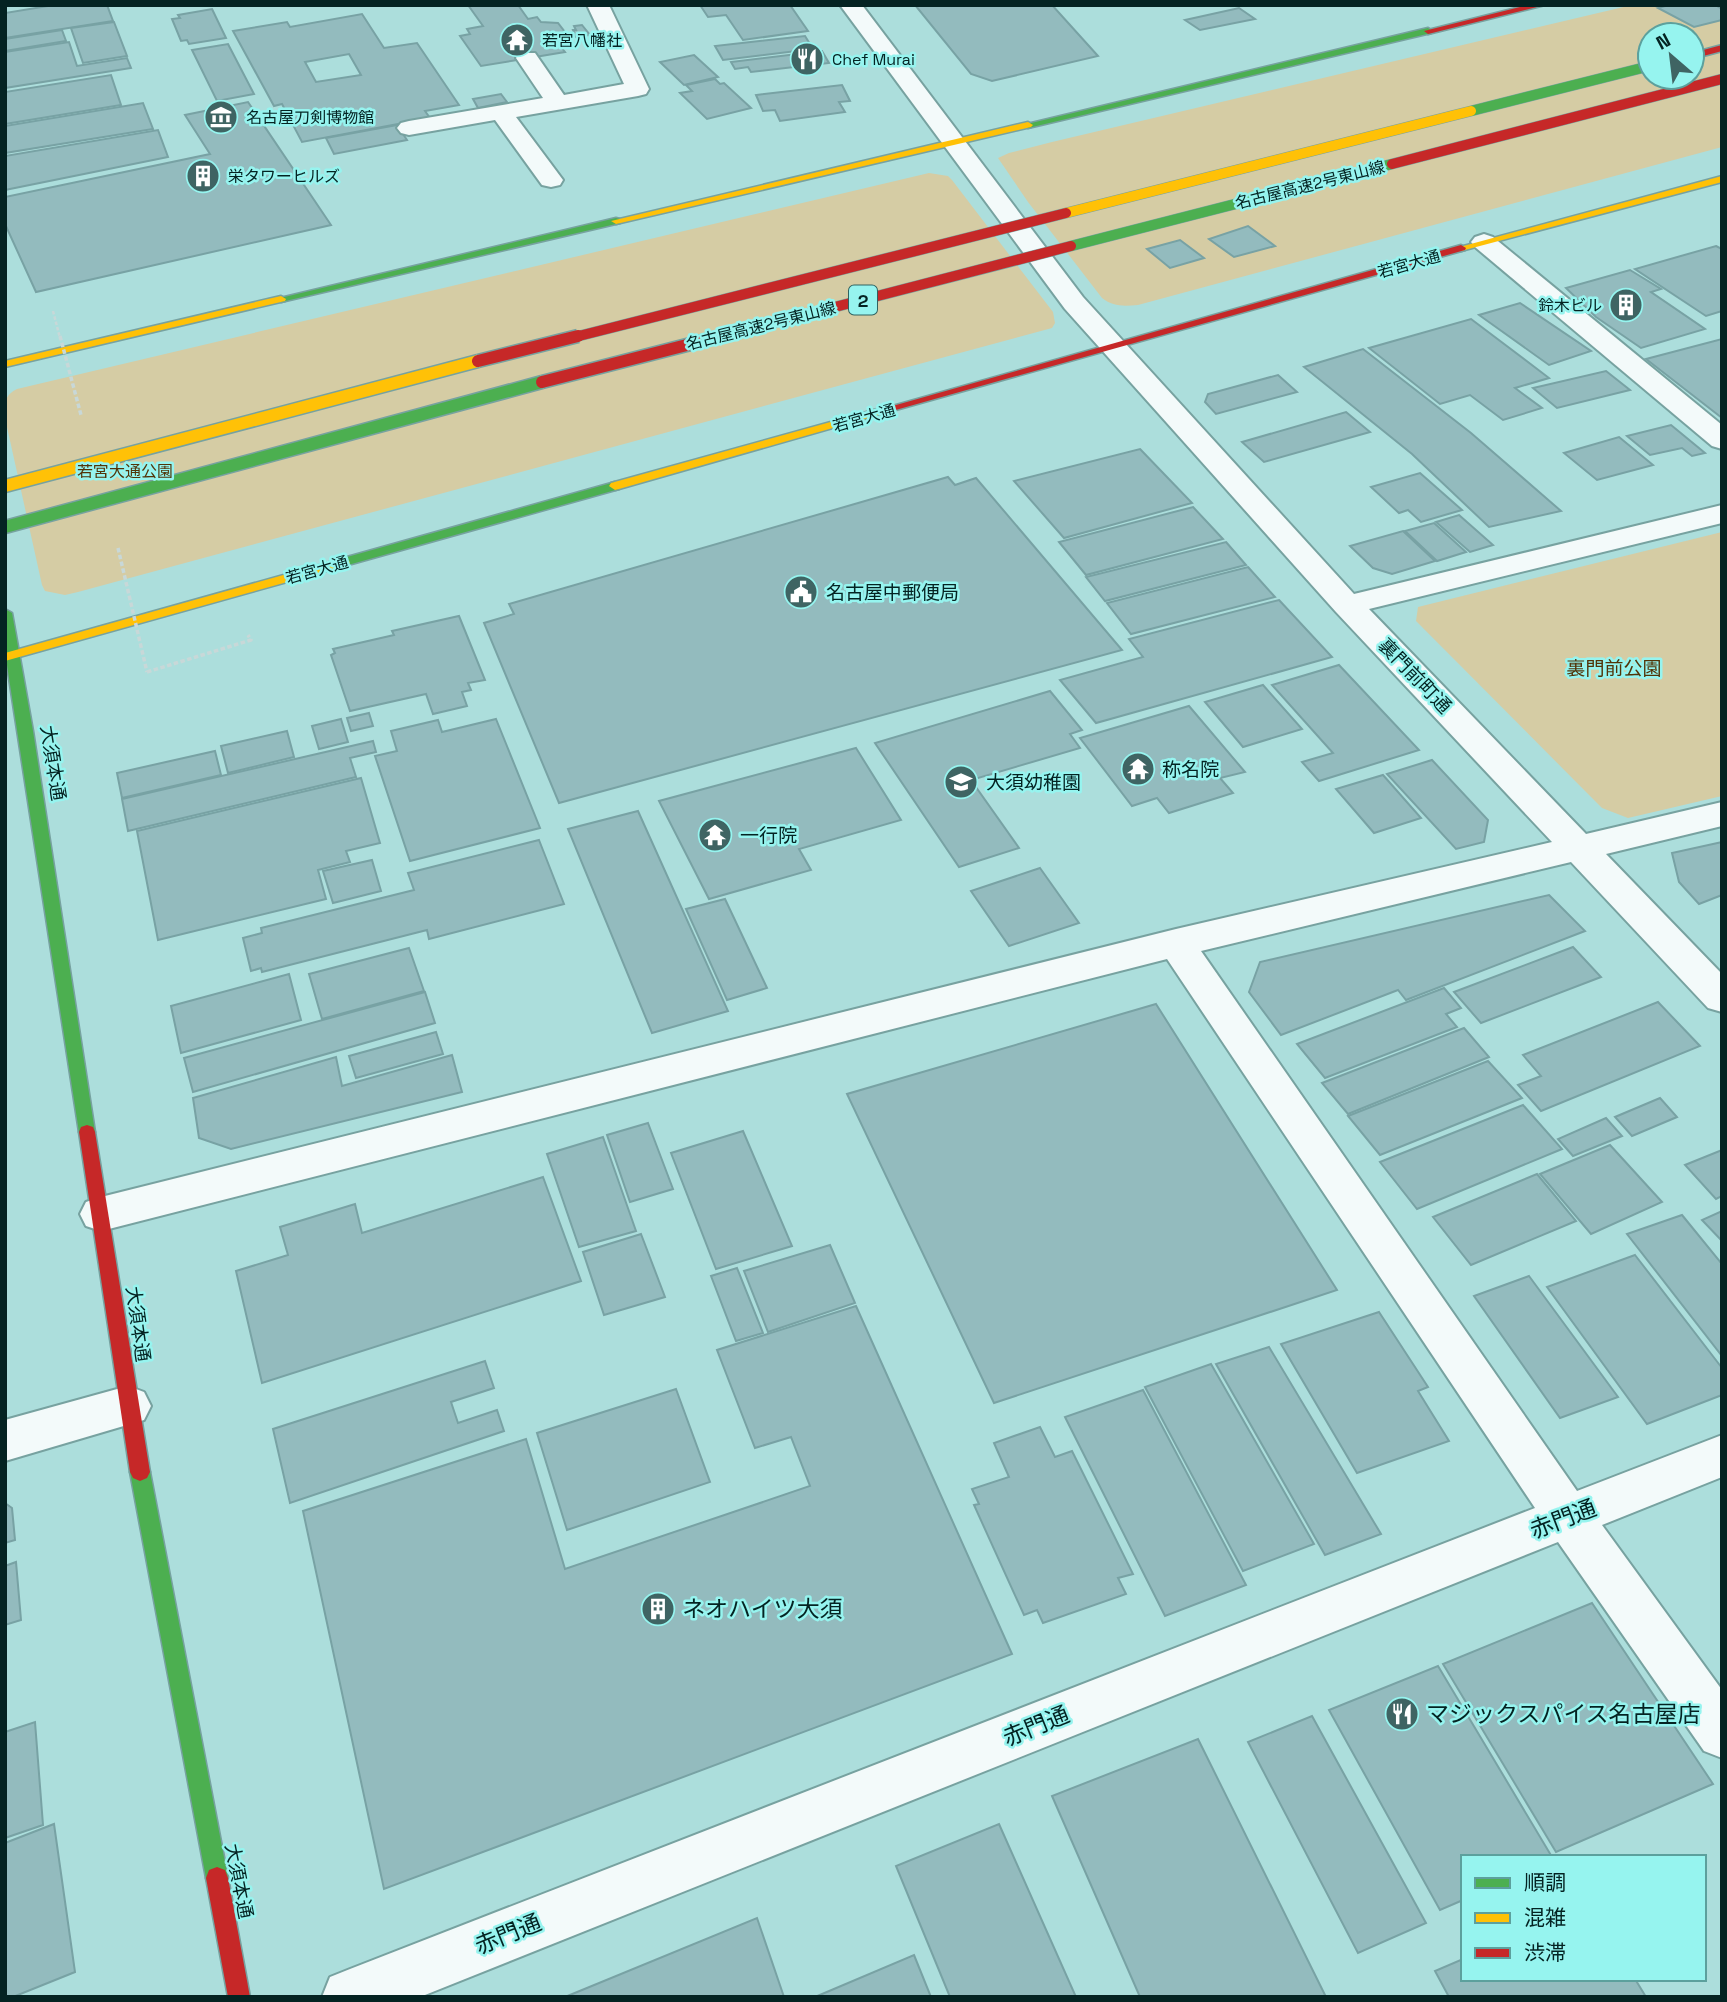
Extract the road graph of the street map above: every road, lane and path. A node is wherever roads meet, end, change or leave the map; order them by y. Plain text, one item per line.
1 (598, 5) edge
2 (851, 5) edge
3 (1541, 5) edge
4 (527, 58) dead end
5 (1636, 70) edge
6 (1722, 79) edge
7 (557, 102) junction
8 (501, 112) junction
9 (409, 128) dead end
10 (954, 142) junction
11 (1722, 179) edge
12 (551, 180) dead end
13 (1484, 243) junction
14 (1114, 348) junction
15 (5, 364) edge
16 (1722, 440) edge
17 (5, 486) edge
18 (1722, 514) edge
19 (5, 527) edge
20 (1347, 605) junction
21 (5, 613) edge
22 (10, 655) edge
23 (1722, 814) edge
24 (1581, 848) junction
25 (1176, 943) junction
26 (1722, 998) edge
27 (101, 1214) junction
28 (128, 1406) junction
29 (5, 1441) edge
30 (1722, 1457) edge
31 (1568, 1517) junction
32 (1722, 1733) edge
33 (239, 1997) edge
34 (350, 1997) edge

1 - 7 street
2 - 10 street, 裏門前町通
3 - 10 main road
4 - 7 street
5 - 17 main road, 名古屋高速2号東山線 / 2, bridge
6 - 19 main road, 名古屋高速2号東山線 / 2, bridge
7 - 8 street
8 - 9 street
8 - 12 street
10 - 14 street, 裏門前町通
10 - 15 main road
11 - 13 main road, 若宮大通
13 - 14 main road, 若宮大通
13 - 16 street
14 - 20 street, 裏門前町通
14 - 22 main road, 若宮大通
18 - 20 street
20 - 24 street, 裏門前町通
21 - 22 main road, 大須本通
22 - 27 main road, 大須本通
23 - 24 street
24 - 25 street
24 - 26 street, 裏門前町通
25 - 27 street
25 - 31 street
27 - 28 main road, 大須本通
28 - 29 street
28 - 33 main road, 大須本通
30 - 31 street, 赤門通
31 - 32 street
31 - 34 street, 赤門通

